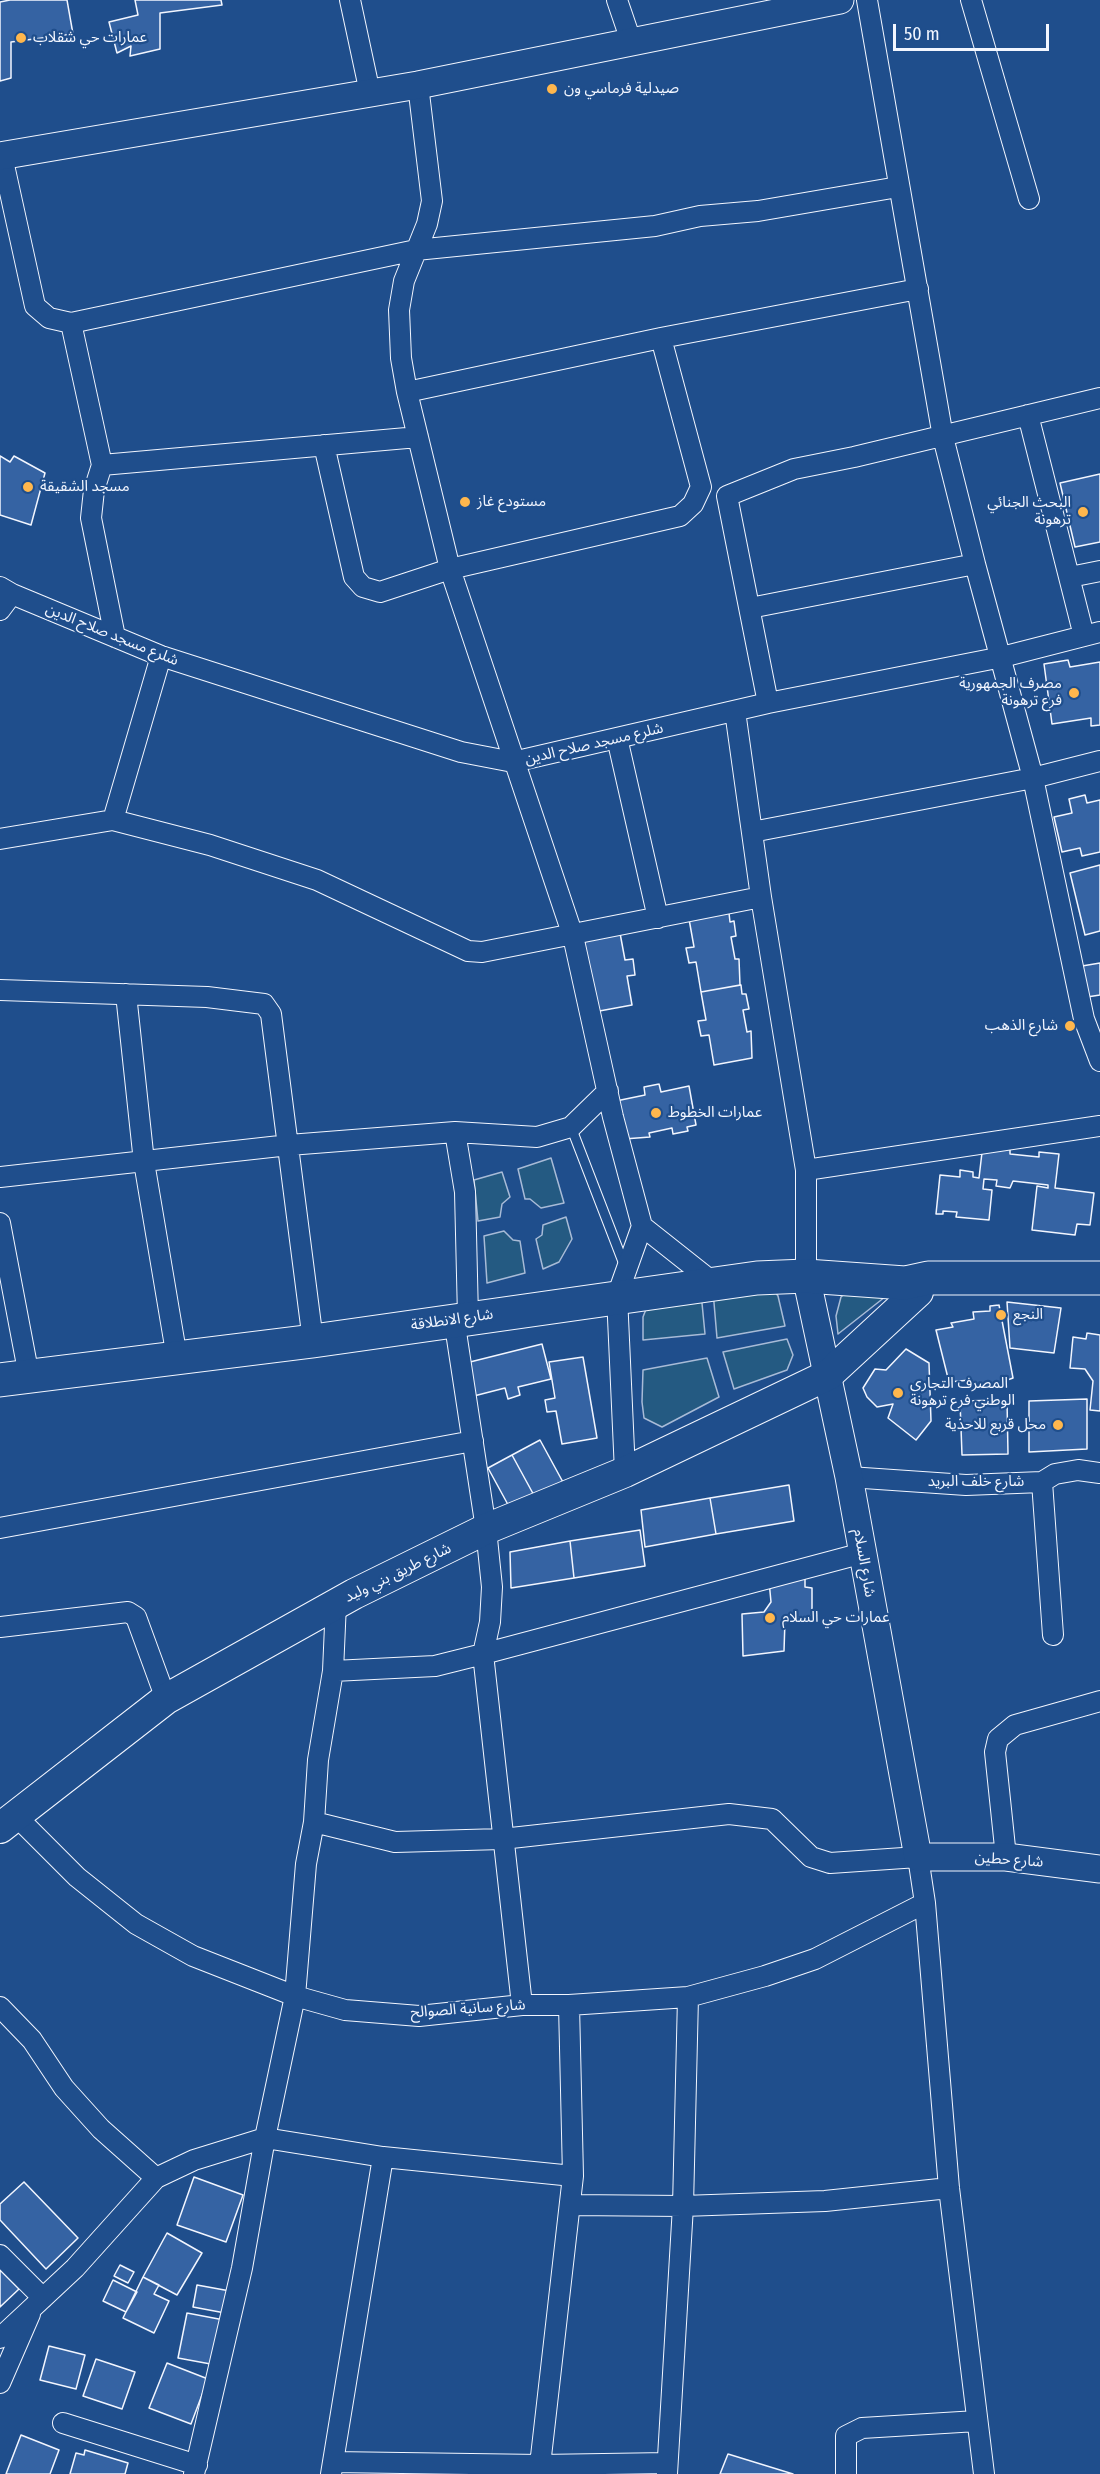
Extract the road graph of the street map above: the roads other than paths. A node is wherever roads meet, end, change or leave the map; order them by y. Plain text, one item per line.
1 (350, 0) edge
2 (616, 0) edge
3 (840, 0) edge
4 (867, 0) edge
5 (971, 0) edge
6 (631, 41) junction
7 (418, 85) junction
8 (370, 93) junction
9 (1, 156) edge
10 (898, 187) junction
11 (1029, 199) dead end
12 (416, 250) junction
13 (918, 289) junction
14 (71, 322) junction
15 (661, 338) junction
16 (407, 392) junction
17 (1100, 398) edge
18 (1028, 415) junction
19 (943, 436) junction
20 (418, 437) junction
21 (324, 445) junction
22 (102, 465) junction
23 (975, 564) junction
24 (450, 569) junction
25 (1100, 571) edge
26 (1070, 577) junction
27 (4, 597) edge
28 (750, 608) junction
29 (1092, 634) edge
30 (115, 637) junction
31 (161, 656) junction
32 (1002, 657) junction
33 (768, 703) junction
34 (735, 711) junction
35 (617, 738) junction
36 (1100, 761) edge
37 (513, 762) junction
38 (1033, 778) junction
39 (113, 820) junction
40 (752, 832) junction
41 (0, 839) edge
42 (761, 897) junction
43 (658, 918) junction
44 (573, 936) junction
45 (0, 990) edge
46 (126, 994) junction
47 (1100, 1061) edge
48 (608, 1091) junction
49 (1100, 1126) edge
50 (571, 1127) junction
51 (454, 1132) junction
52 (289, 1145) junction
53 (144, 1162) junction
54 (806, 1170) junction
55 (0, 1178) edge
56 (0, 1223) edge
57 (642, 1226) junction
58 (806, 1276) junction
59 (1100, 1278) edge
60 (622, 1283) junction
61 (714, 1283) junction
62 (911, 1288) junction
63 (1100, 1295) edge
64 (461, 1318) junction
65 (313, 1341) junction
66 (177, 1358) junction
67 (828, 1375) junction
68 (14, 1378) edge
69 (473, 1441) junction
70 (625, 1472) junction
71 (1100, 1473) edge
72 (849, 1476) junction
73 (1042, 1482) junction
74 (0, 1528) edge
75 (486, 1529) junction
76 (863, 1554) junction
77 (336, 1603) junction
78 (0, 1628) edge
79 (1053, 1635) dead end
80 (483, 1654) junction
81 (333, 1671) junction
82 (166, 1699) junction
83 (1100, 1701) edge
84 (8, 1822) edge
85 (314, 1822) junction
86 (502, 1839) junction
87 (918, 1857) junction
88 (1006, 1857) junction
89 (1100, 1869) edge
90 (925, 1903) junction
91 (295, 1996) junction
92 (688, 1997) junction
93 (522, 2005) junction
94 (569, 2005) junction
95 (1, 2010) edge
96 (265, 2138) junction
97 (383, 2157) junction
98 (573, 2176) junction
99 (156, 2178) junction
100 (949, 2188) junction
101 (571, 2205) junction
102 (683, 2206) junction
103 (0, 2255) edge
104 (38, 2303) junction
105 (0, 2338) edge
106 (0, 2383) edge
107 (977, 2421) junction
108 (63, 2423) dead end
109 (332, 2468) edge
110 (667, 2469) edge
111 (196, 2470) edge
112 (539, 2470) edge
113 (846, 2474) edge
114 (984, 2474) edge

1 - 8 street
2 - 6 street
3 - 6 street
4 - 10 street
5 - 11 street
6 - 7 street
7 - 8 street
7 - 12 street
8 - 9 street
9 - 14 street
10 - 12 street
10 - 13 street
12 - 14 street
12 - 16 street
13 - 15 street
13 - 19 street
14 - 22 street
15 - 16 street
15 - 24 street
16 - 20 street
17 - 18 street
18 - 19 street
18 - 26 street
19 - 23 street
19 - 28 street
20 - 21 street
20 - 24 street
21 - 22 street
21 - 24 street
22 - 30 street
23 - 28 street
23 - 32 street
24 - 37 street
25 - 26 street
26 - 29 street
27 - 30 street, شلرع مسجد صلاح الدين
28 - 33 street
29 - 32 street, شلرع مسجد صلاح الدين
30 - 31 street, شلرع مسجد صلاح الدين
31 - 37 street, شلرع مسجد صلاح الدين
31 - 39 street
32 - 33 street, شلرع مسجد صلاح الدين
32 - 38 street
33 - 34 street, شلرع مسجد صلاح الدين
34 - 35 street, شلرع مسجد صلاح الدين
34 - 40 street
35 - 37 street, شلرع مسجد صلاح الدين
35 - 43 street
36 - 38 street
37 - 44 street
38 - 40 street
38 - 47 street
39 - 41 street
39 - 44 street
40 - 42 street
42 - 43 street
42 - 54 street
43 - 44 street
44 - 48 street
45 - 46 street
46 - 52 street
46 - 53 street
48 - 50 street
48 - 57 street
49 - 54 street
50 - 51 street
50 - 60 lane
51 - 52 street
51 - 64 street
52 - 53 street
52 - 65 street
53 - 55 street
53 - 66 street
54 - 58 street
56 - 68 street
57 - 60 street
57 - 61 street
58 - 61 highway, شارع الانطلاقة
58 - 62 highway, شارع الانطلاقة
58 - 67 street, شارع السلام
59 - 62 highway
60 - 61 highway, شارع الانطلاقة
60 - 64 highway, شارع الانطلاقة
60 - 70 street
62 - 63 highway
62 - 67 main road, شارع طريق بني وليد
64 - 65 highway, شارع الانطلاقة
64 - 69 street
65 - 66 highway, شارع الانطلاقة
66 - 68 highway, شارع الانطلاقة
67 - 70 main road, شارع طريق بني وليد
67 - 72 street, شارع السلام
69 - 74 street
69 - 75 street
70 - 75 main road, شارع طريق بني وليد
71 - 73 street, شارع خلف البريد
72 - 73 street, شارع خلف البريد
72 - 76 street, شارع السلام
73 - 79 street
75 - 77 main road, شارع طريق بني وليد
75 - 80 street
76 - 80 street
76 - 87 street, شارع السلام
77 - 81 street
77 - 82 main road, شارع طريق بني وليد
78 - 82 street
80 - 81 street
80 - 86 street
81 - 85 street
82 - 84 main road, شارع طريق بني وليد
83 - 88 street
84 - 91 street, شارع سانية الصوالح
85 - 86 street
85 - 91 street
86 - 87 street
86 - 93 street
87 - 88 street, شارع حطين
87 - 90 street
88 - 89 street, شارع حطين
90 - 92 street, شارع سانية الصوالح
90 - 100 street
91 - 93 street, شارع سانية الصوالح
91 - 96 street
92 - 94 street, شارع سانية الصوالح
92 - 102 street
93 - 94 street, شارع سانية الصوالح
94 - 98 street
95 - 99 street
96 - 97 street
96 - 99 street
96 - 111 street
97 - 98 street
97 - 109 street
98 - 101 street
99 - 104 street
100 - 102 street
100 - 107 street
101 - 102 street
101 - 112 street
102 - 110 street
103 - 104 street
104 - 105 street
104 - 106 street
107 - 113 street
107 - 114 street
108 - 111 street
109 - 112 street
110 - 112 street

